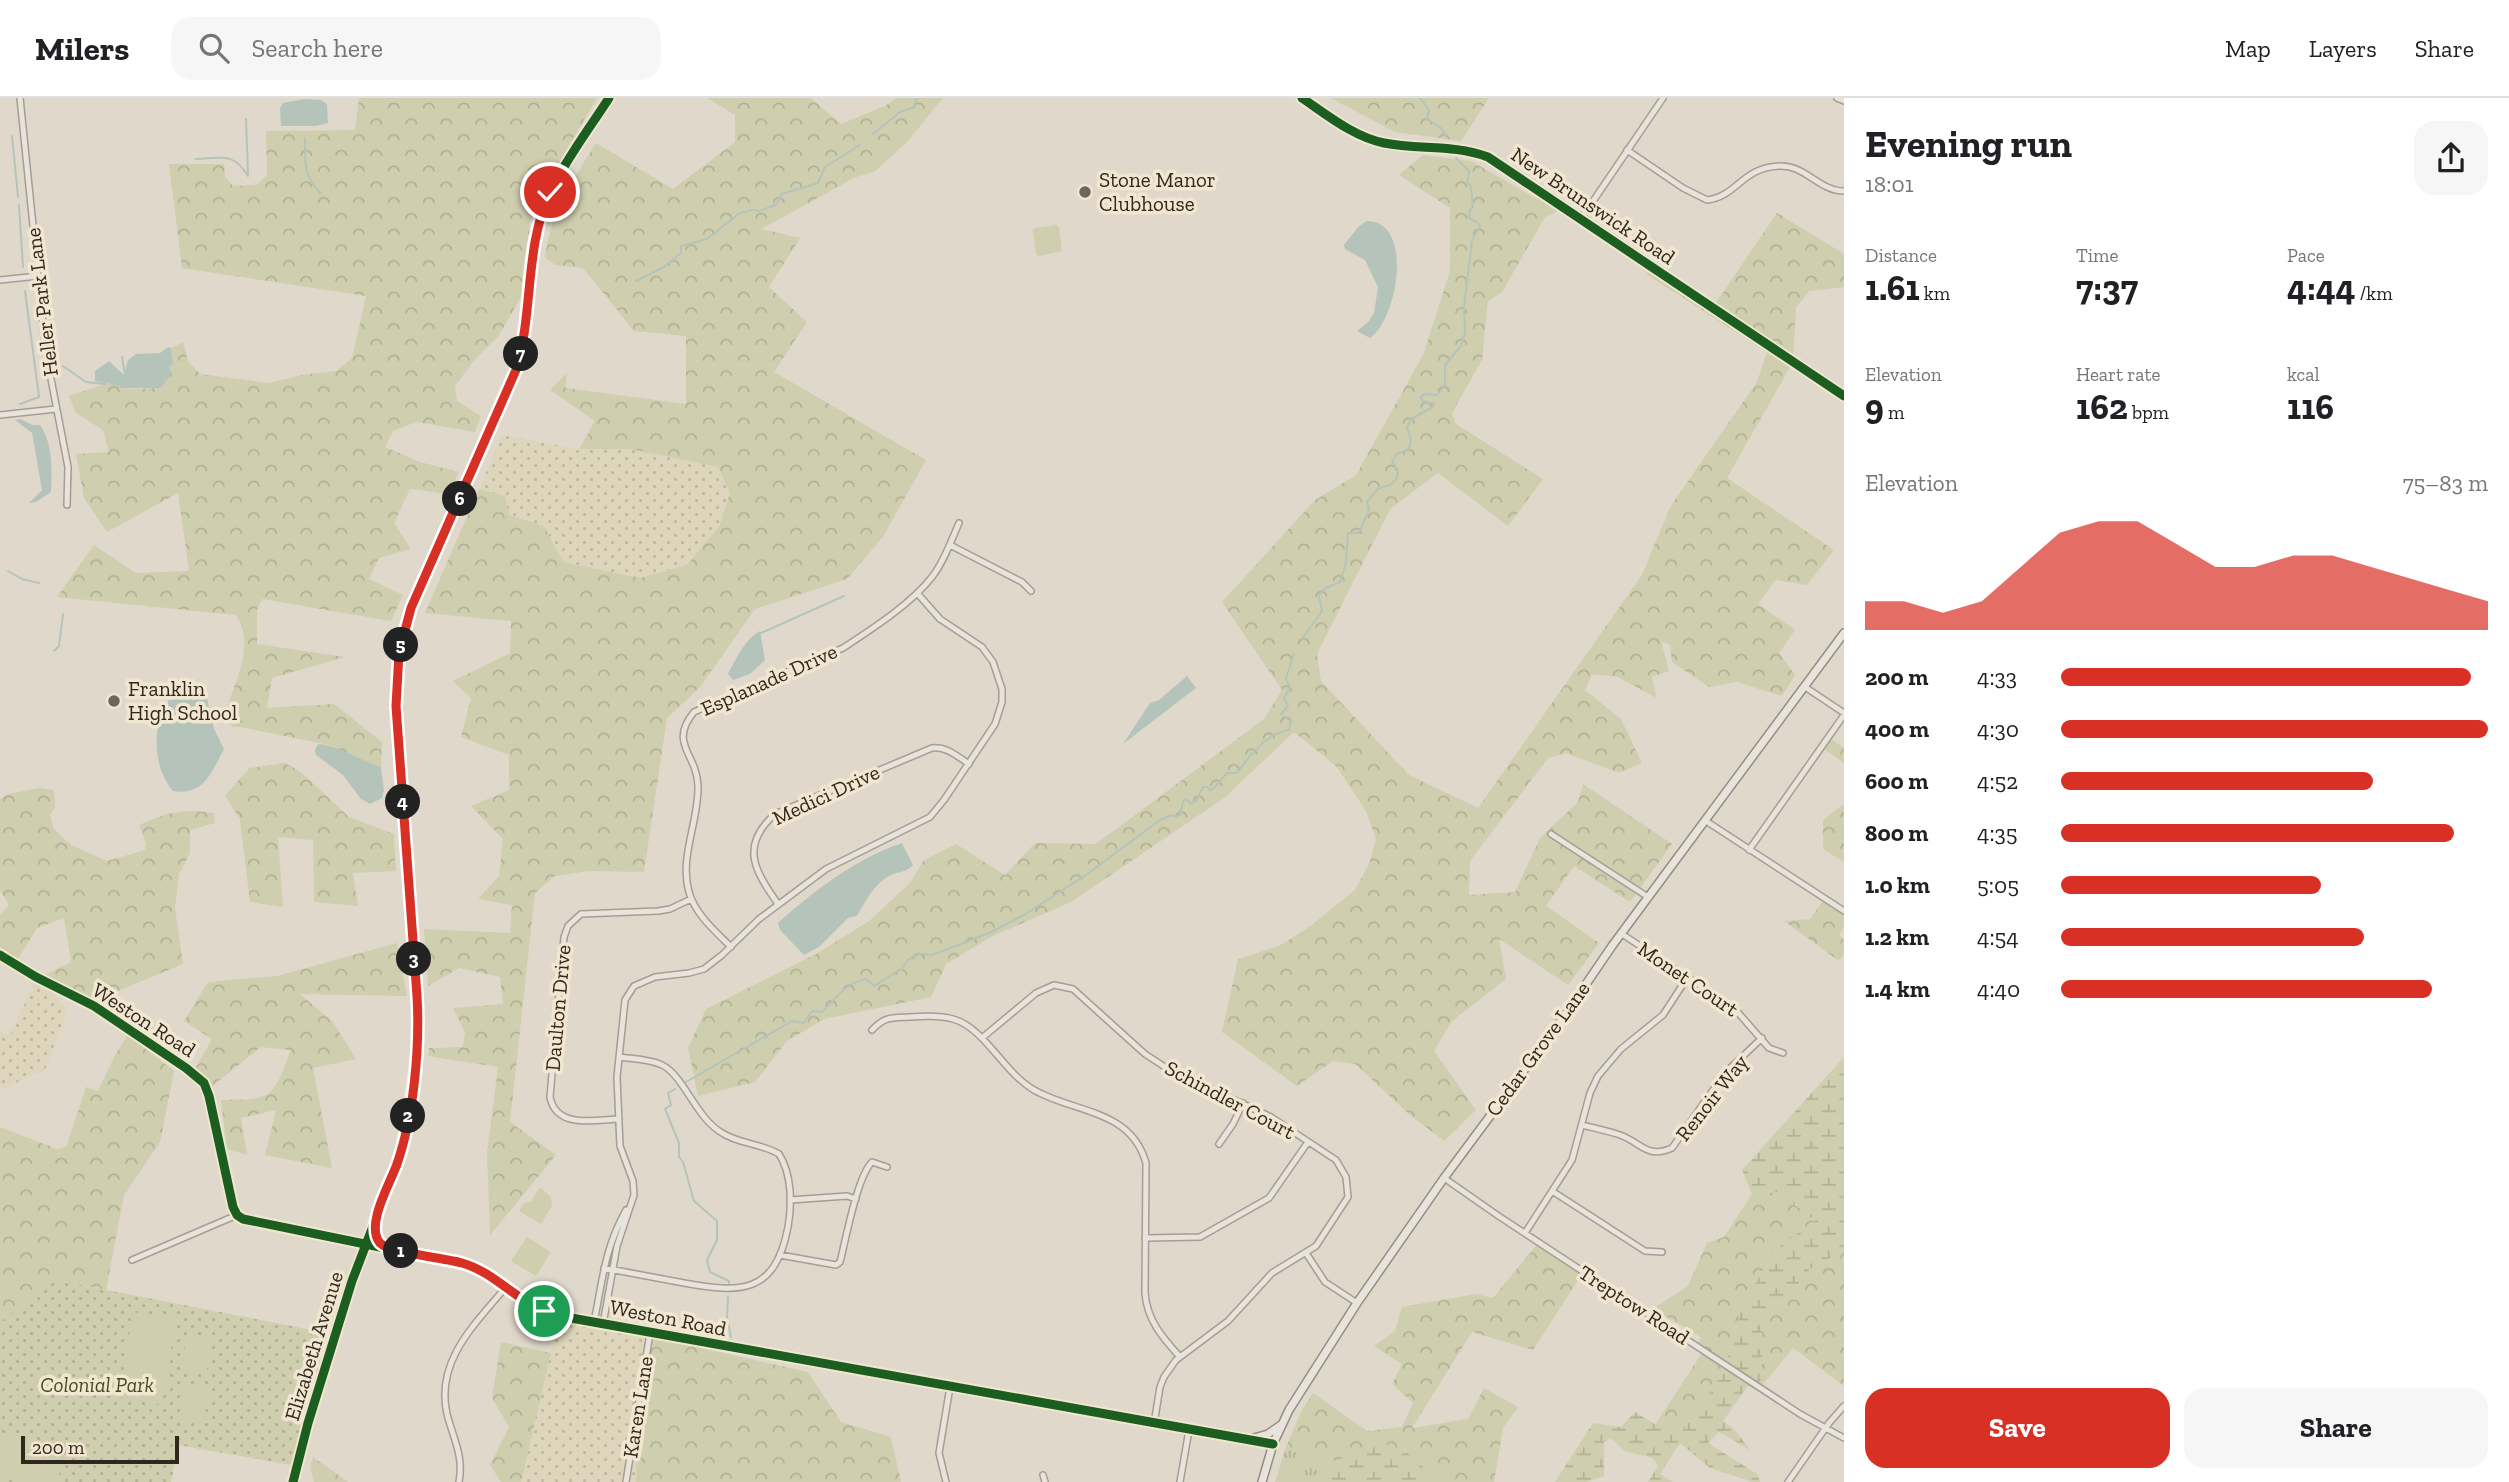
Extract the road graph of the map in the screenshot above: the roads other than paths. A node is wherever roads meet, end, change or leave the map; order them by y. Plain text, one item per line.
1 (20, 98) edge
2 (609, 98) edge
3 (1302, 98) edge
4 (1663, 98) edge
5 (1837, 98) edge
6 (1844, 101) edge
7 (1627, 150) junction
8 (1844, 191) edge
9 (1581, 219) junction
10 (38, 276) junction
11 (0, 280) edge
12 (1844, 396) edge
13 (56, 409) junction
14 (0, 415) edge
15 (67, 505) dead end
16 (959, 523) dead end
17 (950, 545) junction
18 (1031, 591) dead end
19 (917, 593) junction
20 (1844, 633) edge
21 (1805, 687) junction
22 (1844, 714) edge
23 (969, 764) junction
24 (1706, 821) junction
25 (1551, 834) dead end
26 (1749, 850) junction
27 (1648, 897) junction
28 (691, 899) junction
29 (778, 904) junction
30 (1844, 911) edge
31 (1622, 934) junction
32 (731, 947) junction
33 (0, 955) edge
34 (1687, 978) junction
35 (872, 1030) dead end
36 (982, 1038) junction
37 (1762, 1038) junction
38 (1783, 1053) dead end
39 (619, 1057) junction
40 (1243, 1103) junction
41 (619, 1119) junction
42 (1582, 1125) junction
43 (1308, 1142) junction
44 (1219, 1144) dead end
45 (887, 1167) dead end
46 (1444, 1178) junction
47 (1552, 1191) junction
48 (634, 1195) junction
49 (856, 1199) junction
50 (790, 1200) junction
51 (237, 1215) junction
52 (374, 1222) junction
53 (1525, 1233) junction
54 (1145, 1238) junction
55 (365, 1244) junction
56 (386, 1248) junction
57 (1662, 1252) dead end
58 (1306, 1253) junction
59 (780, 1255) junction
60 (132, 1260) dead end
61 (604, 1268) junction
62 (614, 1270) junction
63 (506, 1287) junction
64 (1357, 1303) junction
65 (594, 1322) junction
66 (603, 1324) junction
67 (650, 1333) junction
68 (1180, 1357) junction
69 (950, 1387) junction
70 (1844, 1406) edge
71 (1283, 1422) junction
72 (1154, 1424) junction
73 (1825, 1429) junction
74 (1189, 1430) junction
75 (1844, 1438) edge
76 (1245, 1439) junction
77 (1273, 1444) junction
78 (293, 1482) edge
79 (459, 1482) edge
80 (626, 1482) edge
81 (946, 1482) edge
82 (1180, 1482) edge
83 (1262, 1482) edge
84 (1788, 1482) edge

1 - 10 street, Heller Park Lane
2 - 52 street, Elizabeth Avenue
3 - 9 street, New Brunswick Road
4 - 7 street
5 - 6 street
7 - 8 street
7 - 9 street
9 - 12 street, New Brunswick Road
10 - 11 street
10 - 13 street, Heller Park Lane
13 - 14 street
13 - 15 street, Heller Park Lane
16 - 17 street, Esplanade Drive
17 - 18 street
17 - 19 street, Esplanade Drive
19 - 23 street
19 - 28 street, Esplanade Drive
20 - 21 street, Cedar Grove Lane
21 - 22 street
21 - 24 street, Cedar Grove Lane
22 - 26 street
23 - 29 street
23 - 29 street, Medici Drive
24 - 26 street
24 - 27 street, Cedar Grove Lane
25 - 27 street
26 - 30 street
27 - 31 street, Cedar Grove Lane
28 - 32 street
28 - 41 street, Daulton Drive
29 - 32 street
31 - 34 street, Monet Court
31 - 46 street, Cedar Grove Lane
32 - 39 street
33 - 51 street, Weston Road
34 - 37 street, Monet Court
34 - 42 street
35 - 36 street
36 - 40 street, Schindler Court
36 - 54 street
37 - 38 street, Monet Court
37 - 42 street, Renoir Way
39 - 41 street
39 - 50 street
40 - 43 street, Schindler Court
40 - 44 street
41 - 48 street
42 - 47 street
43 - 54 street
43 - 58 street, Schindler Court
45 - 49 street
46 - 53 street, Treptow Road
46 - 64 street, Cedar Grove Lane
47 - 53 street
47 - 57 street
48 - 61 street
48 - 62 street
49 - 50 street
49 - 59 street
50 - 59 street
51 - 55 street, Weston Road
51 - 60 street
52 - 55 street, Elizabeth Avenue
52 - 56 street
53 - 73 street, Treptow Road
54 - 68 street
55 - 56 street, Weston Road
55 - 78 street, Elizabeth Avenue
56 - 63 street, Weston Road
58 - 64 street
58 - 68 street, Schindler Court
59 - 62 street
61 - 62 street
61 - 65 street
62 - 66 street
63 - 65 street, Weston Road
63 - 79 street
64 - 71 street, Cedar Grove Lane
65 - 66 street, Weston Road
66 - 67 street, Weston Road
67 - 69 street, Weston Road
67 - 80 street, Karen Lane
68 - 72 street, Schindler Court
69 - 72 street, Weston Road
69 - 81 street
70 - 73 street
71 - 76 street
71 - 77 street, Cedar Grove Lane
72 - 74 street, Weston Road
73 - 75 street, Treptow Road
73 - 84 street
74 - 76 street, Weston Road
74 - 82 street
76 - 77 street, Weston Road
77 - 83 street, Cedar Grove Lane

